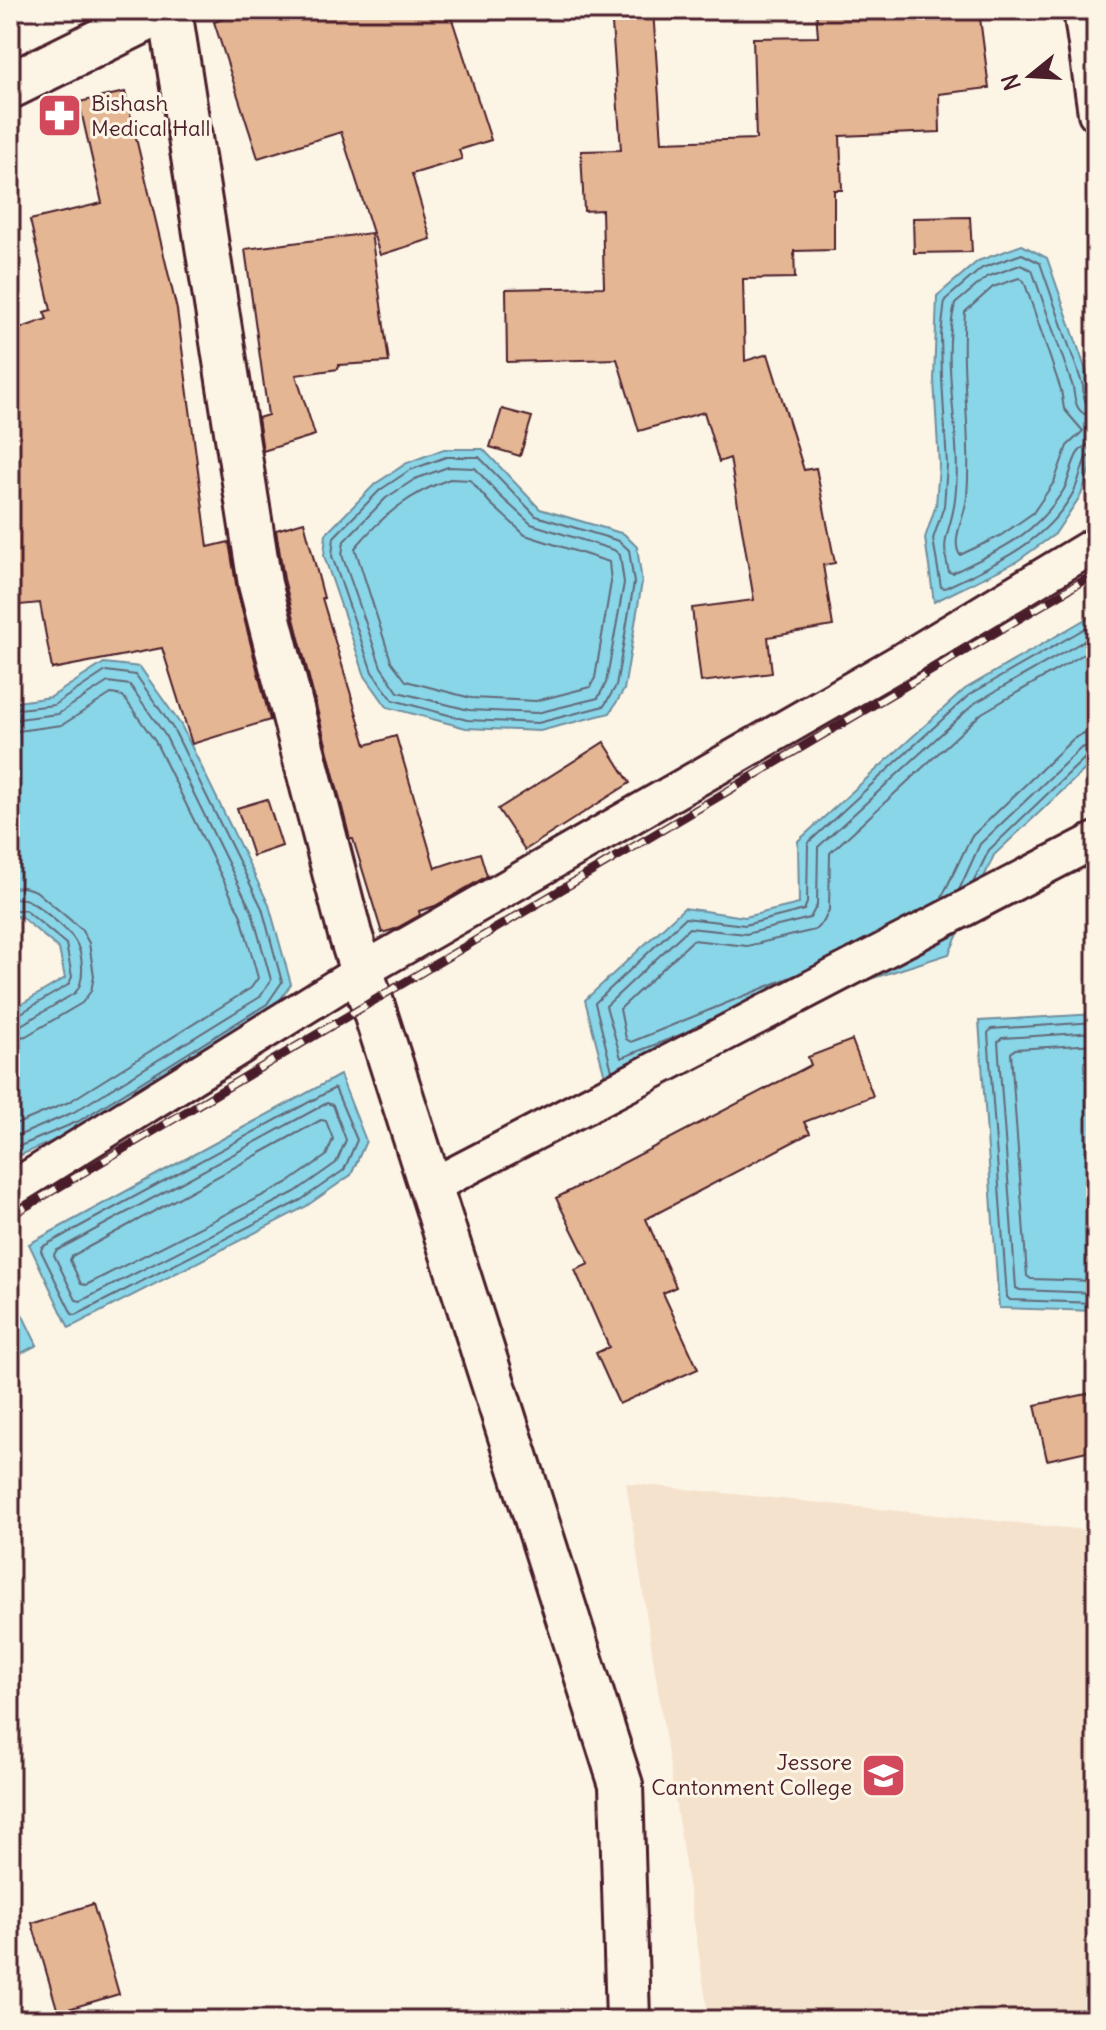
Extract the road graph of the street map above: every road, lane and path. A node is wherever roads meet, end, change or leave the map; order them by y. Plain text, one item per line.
1 (167, 10) edge
2 (1081, 10) edge
3 (10, 86) edge
4 (1096, 113) edge
5 (1096, 544) edge
6 (1096, 840) edge
7 (362, 971) junction
8 (430, 1187) junction
9 (10, 1190) edge
10 (628, 2020) edge

1 - 3 highway
1 - 7 street
2 - 4 street
5 - 7 street
6 - 8 street
7 - 8 street
7 - 9 street
8 - 10 street

